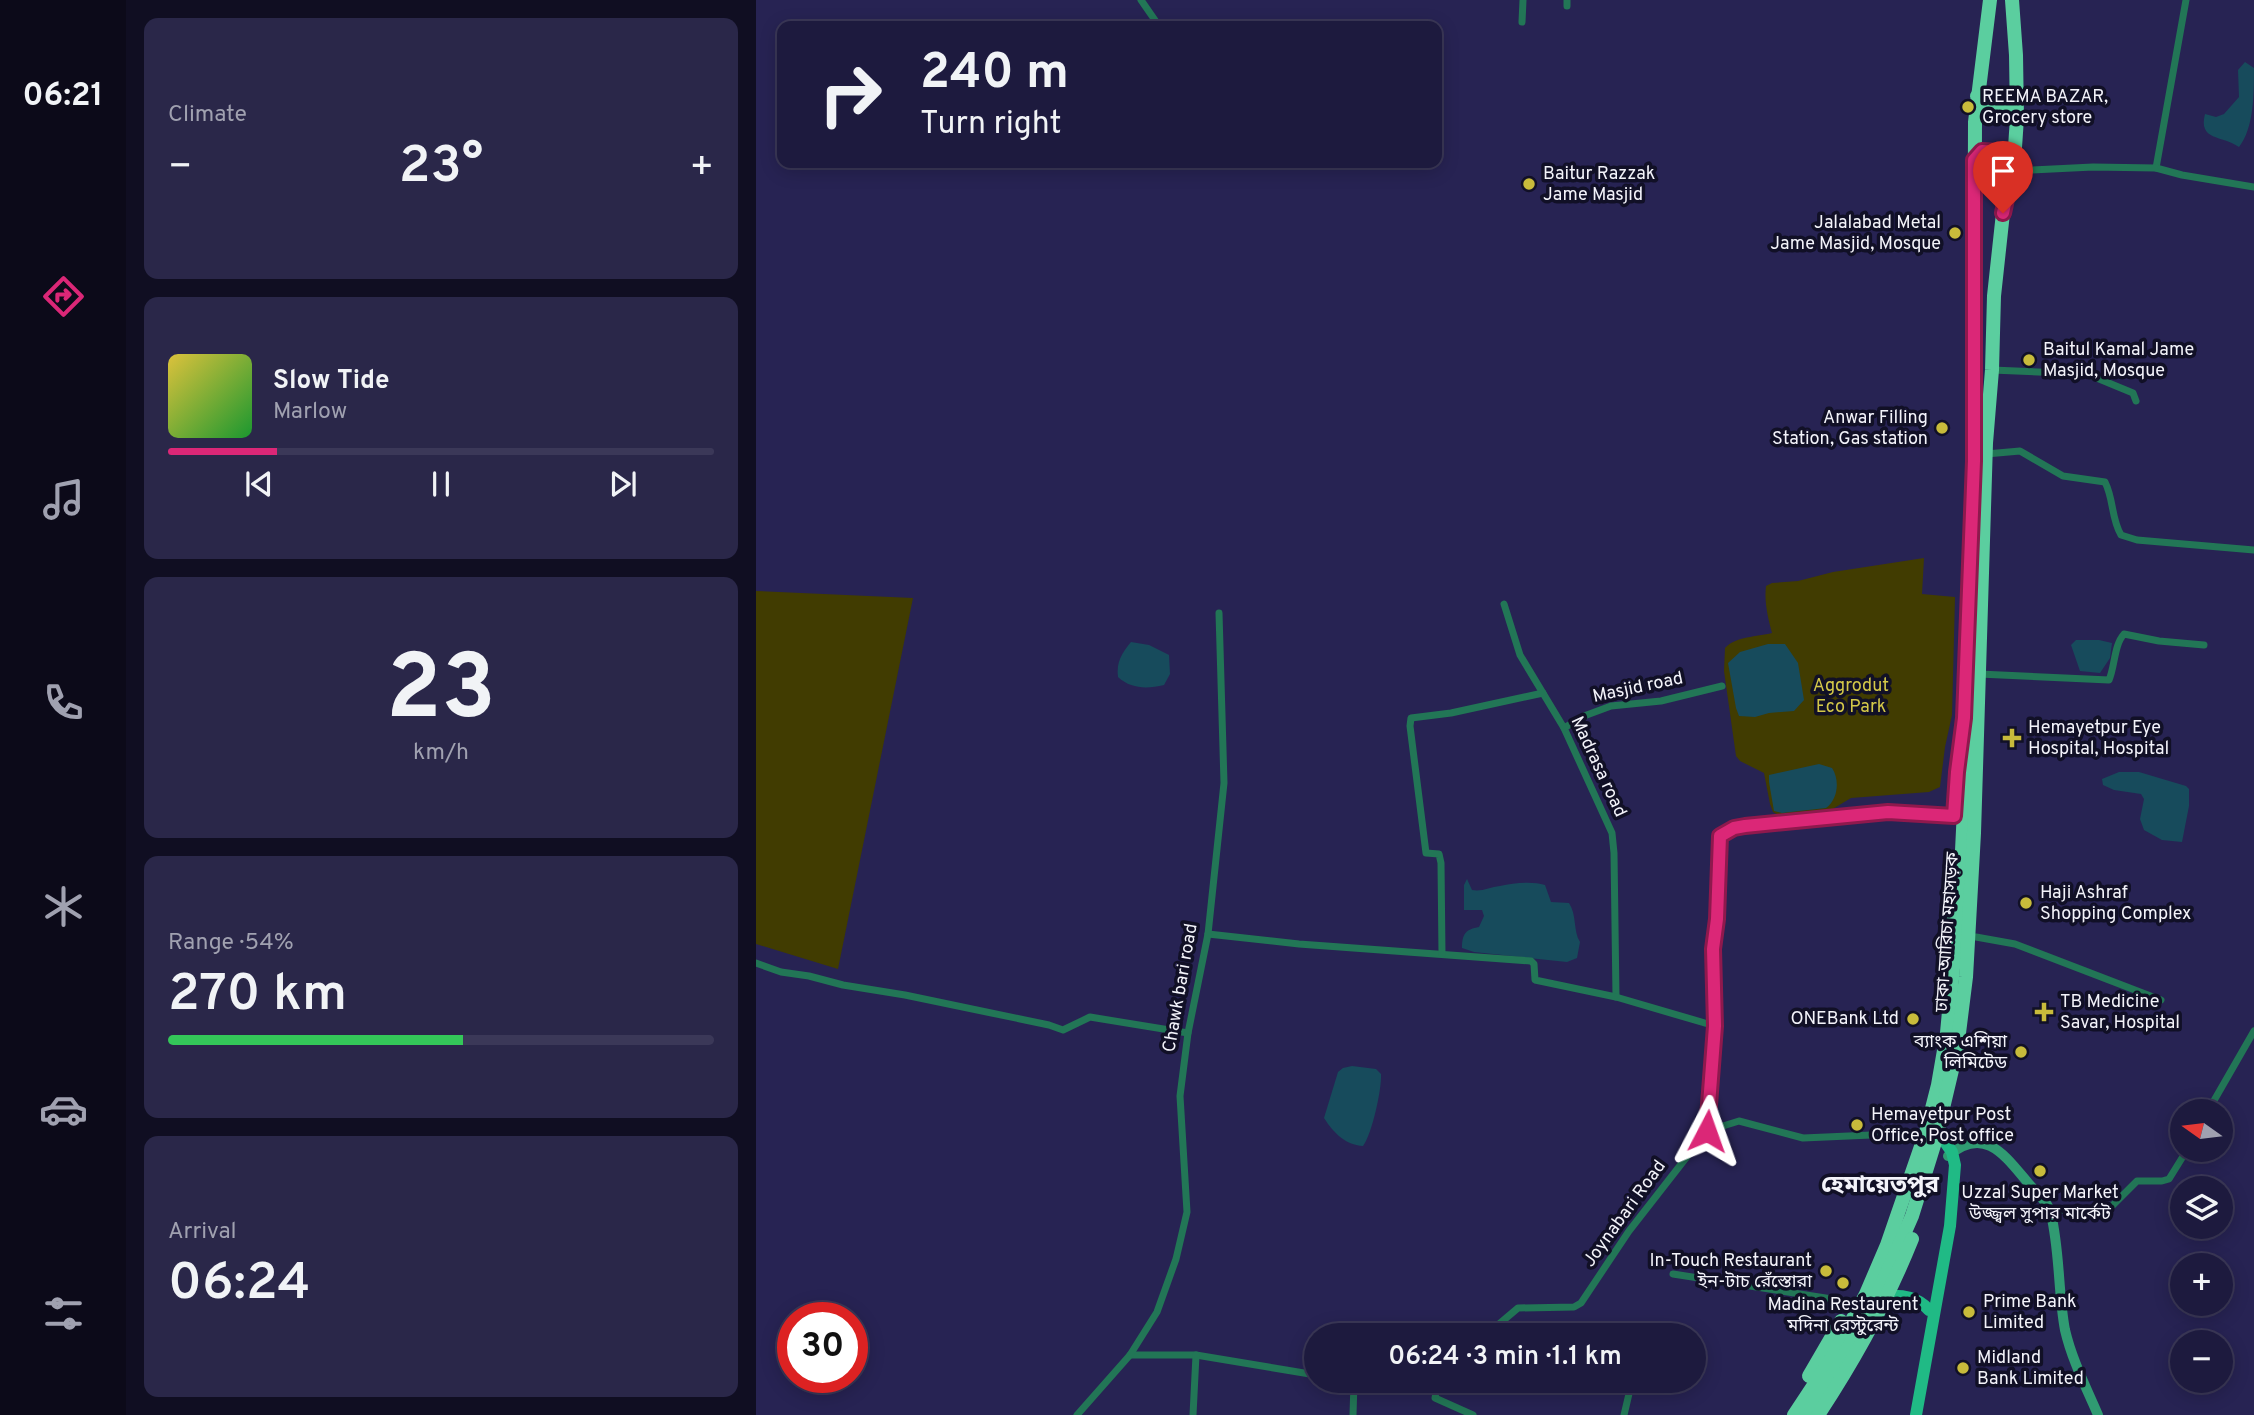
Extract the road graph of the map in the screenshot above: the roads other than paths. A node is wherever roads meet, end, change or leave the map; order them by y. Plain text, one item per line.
1 (1141, 0) edge
2 (1523, 0) edge
3 (1990, 0) edge
4 (2012, 0) edge
5 (2186, 0) edge
6 (1156, 21) edge
7 (1522, 22) dead end
8 (1977, 96) junction
9 (2017, 101) junction
10 (1974, 160) junction
11 (2012, 167) junction
12 (2156, 168) junction
13 (2254, 187) edge
14 (1992, 370) junction
15 (2136, 401) dead end
16 (1986, 454) junction
17 (2254, 550) edge
18 (1504, 604) dead end
19 (1219, 613) dead end
20 (2204, 645) dead end
21 (1979, 674) junction
22 (1722, 685) dead end
23 (1543, 693) junction
24 (1564, 727) junction
25 (1970, 733) junction
26 (1954, 816) junction
27 (1208, 934) junction
28 (1976, 937) junction
29 (1442, 954) junction
30 (756, 963) edge
31 (1616, 997) junction
32 (2161, 1000) dead end
33 (1715, 1026) junction
34 (2254, 1031) edge
35 (1188, 1033) junction
36 (2215, 1099) edge
37 (1707, 1131) junction
38 (1917, 1133) junction
39 (1947, 1150) junction
40 (2179, 1162) edge
41 (2051, 1210) junction
42 (1673, 1274) dead end
43 (1887, 1297) junction
44 (1852, 1302) junction
45 (1929, 1310) junction
46 (1500, 1323) edge
47 (1130, 1355) junction
48 (1196, 1355) junction
49 (1304, 1373) edge
50 (1354, 1393) edge
51 (1436, 1393) edge
52 (1629, 1393) edge
53 (1916, 1413) edge
54 (1077, 1415) edge
55 (1193, 1415) edge
56 (1353, 1415) edge
57 (1473, 1415) edge
58 (1624, 1415) edge
59 (1783, 1415) edge
60 (1794, 1415) edge
61 (1805, 1415) edge
62 (1818, 1415) edge
63 (2098, 1415) edge

1 - 6 street
2 - 7 street
3 - 8 highway, ঢাকা-আরিচা মহাসড়ক
4 - 9 highway, ঢাকা-আরিচা মহাসড়ক
5 - 12 street
8 - 9 highway
8 - 10 highway, ঢাকা-আরিচা মহাসড়ক
9 - 11 highway, ঢাকা-আরিচা মহাসড়ক
10 - 11 highway
10 - 25 highway, ঢাকা-আরিচা মহাসড়ক
11 - 12 street
11 - 14 highway, ঢাকা-আরিচা মহাসড়ক
12 - 13 street
14 - 15 street
14 - 16 highway, ঢাকা-আরিচা মহাসড়ক
16 - 17 street
16 - 21 highway, ঢাকা-আরিচা মহাসড়ক
18 - 23 street, Madrasa road
19 - 27 street, Chawk bari road
20 - 21 street
21 - 25 highway, ঢাকা-আরিচা মহাসড়ক
22 - 24 street, Masjid road
23 - 24 street, Madrasa road
23 - 29 street
24 - 31 street, Madrasa road
25 - 26 highway
25 - 28 highway
25 - 60 highway, ঢাকা-আরিচা মহাসড়ক
25 - 61 highway, ঢাকা-আরিচা মহাসড়ক
26 - 33 street
26 - 38 highway
27 - 29 street
27 - 35 street, Chawk bari road
28 - 32 street
28 - 39 highway
29 - 31 street
30 - 35 street
31 - 33 street
33 - 37 street
34 - 36 street
35 - 47 street, Chawk bari road
37 - 38 street
37 - 46 street, Joynabari Road
38 - 44 highway
39 - 41 street
39 - 43 highway
39 - 45 main road
39 - 53 main road
40 - 41 street
41 - 63 street
42 - 44 street
43 - 45 main road
43 - 62 highway
44 - 59 highway
45 - 53 main road
47 - 48 street
47 - 54 street, Chawk bari road
48 - 49 street
48 - 55 street
50 - 56 street
51 - 57 street
52 - 58 street

